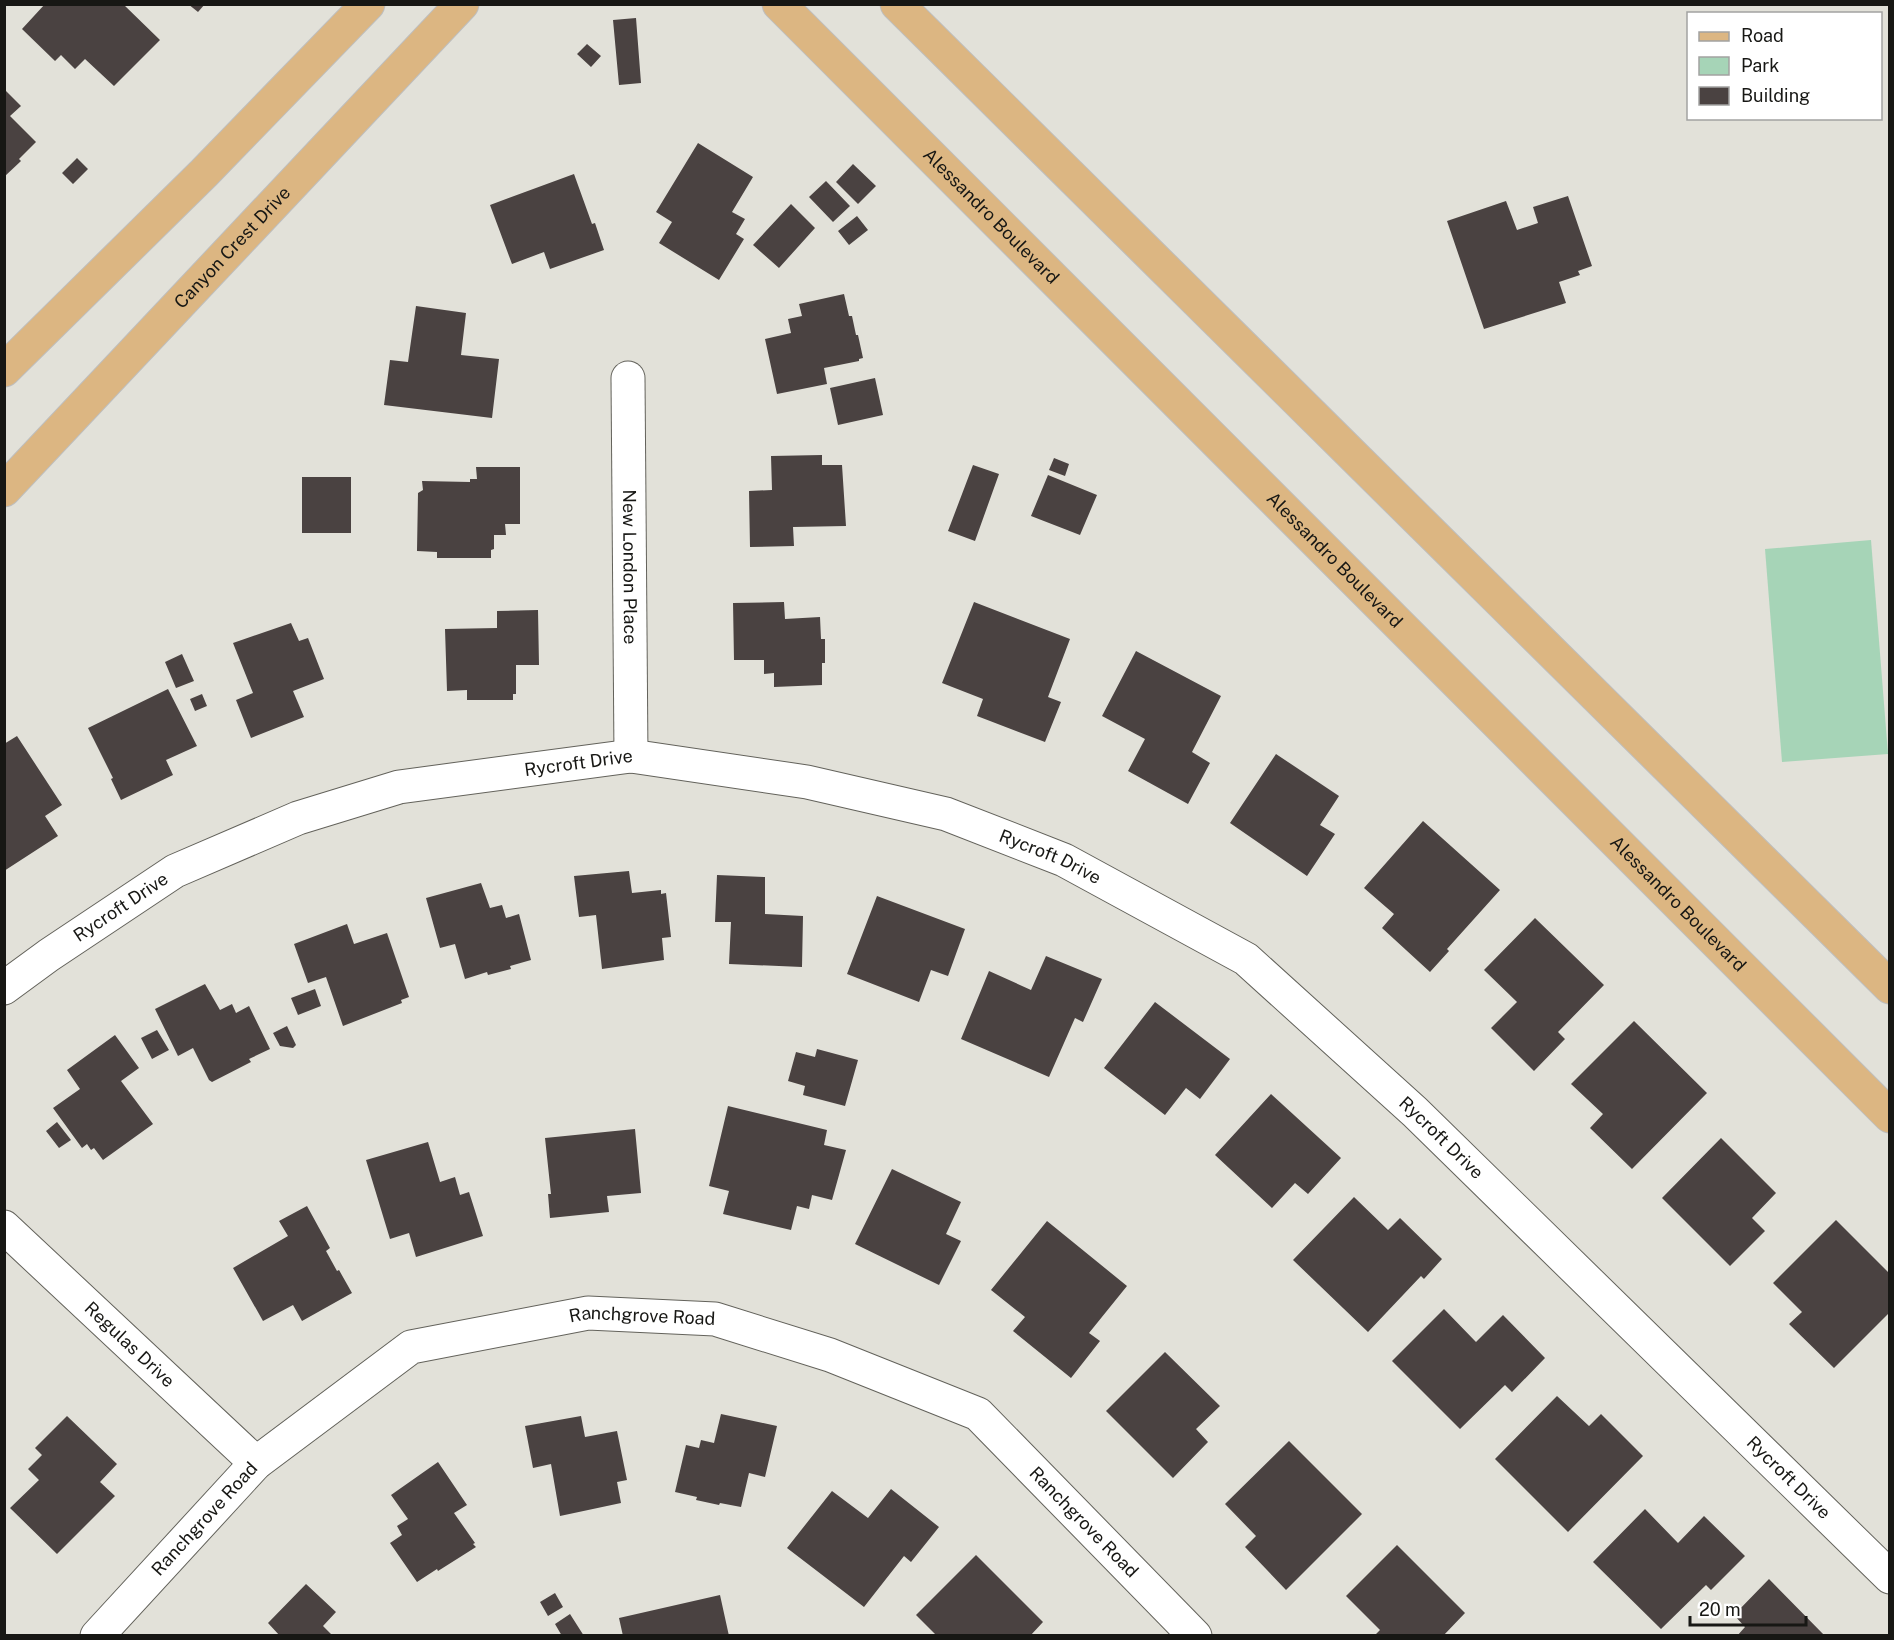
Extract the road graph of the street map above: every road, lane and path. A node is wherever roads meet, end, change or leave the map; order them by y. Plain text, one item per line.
1 (368, 4) edge
2 (462, 4) edge
3 (779, 4) edge
4 (897, 4) edge
5 (4, 370) edge
6 (628, 378) dead end
7 (4, 490) edge
8 (631, 756) junction
9 (1890, 987) edge
10 (4, 988) edge
11 (1890, 1116) edge
12 (4, 1227) edge
13 (256, 1463) junction
14 (1890, 1577) edge
15 (97, 1635) edge
16 (1195, 1635) edge

1 - 5 main road
2 - 7 main road, Canyon Crest Drive
3 - 11 main road, Alessandro Boulevard
4 - 9 main road
6 - 8 street, New London Place
8 - 10 street, Rycroft Drive
8 - 14 street, Rycroft Drive
12 - 13 street, Regulas Drive
13 - 15 street, Ranchgrove Road
13 - 16 street, Ranchgrove Road

